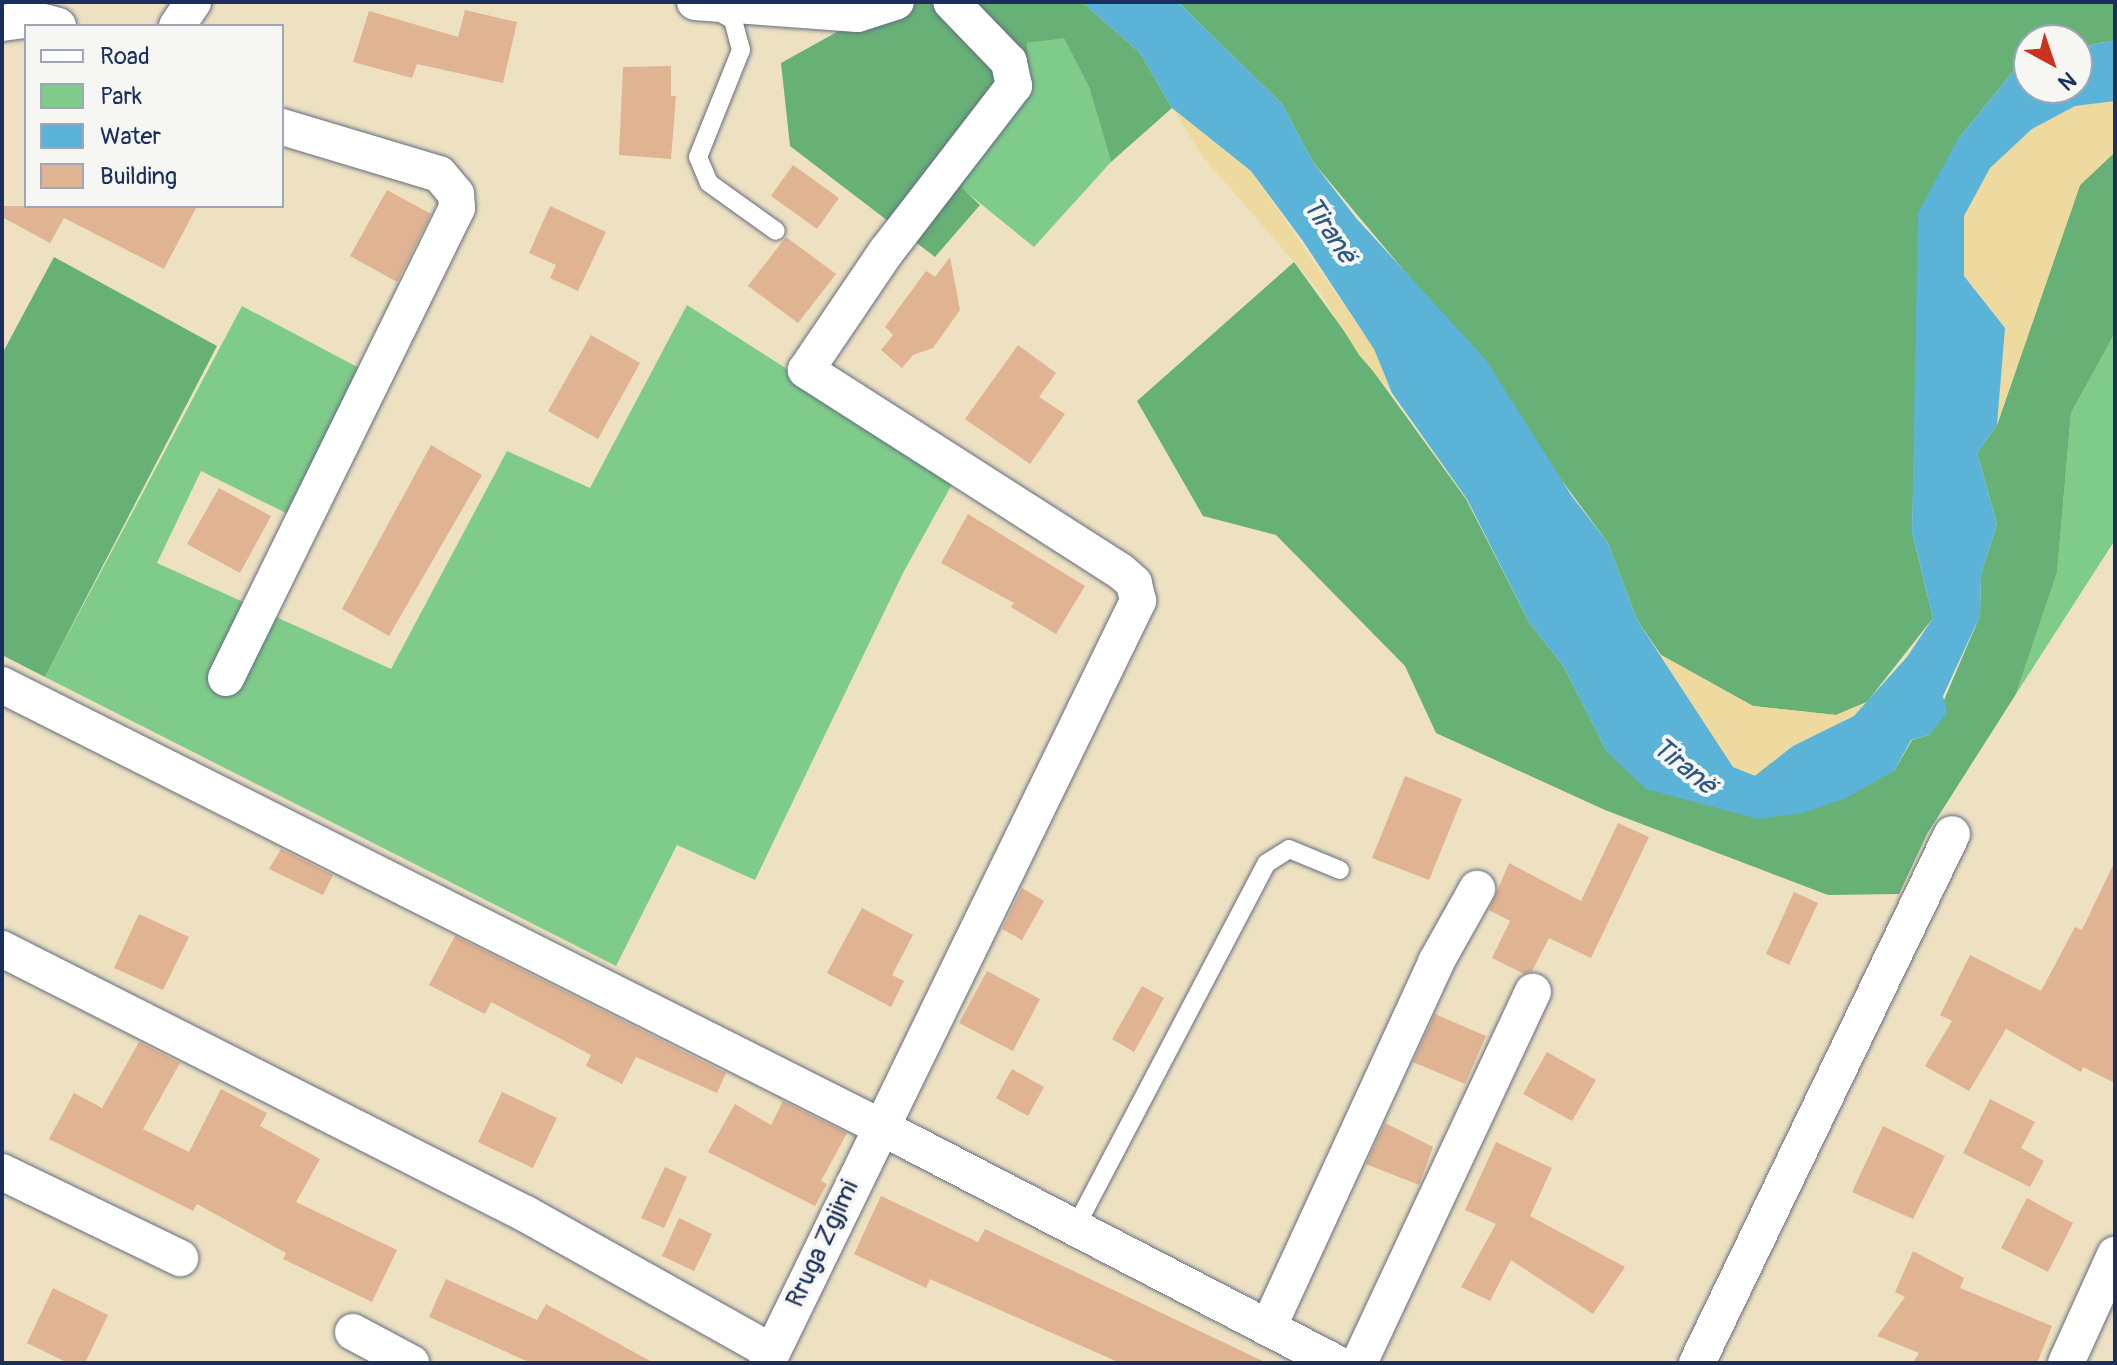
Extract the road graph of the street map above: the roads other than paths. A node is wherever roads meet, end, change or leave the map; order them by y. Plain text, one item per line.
1 (193, 2) edge
2 (896, 2) edge
3 (951, 2) edge
4 (700, 3) edge
5 (2, 23) edge
6 (51, 24) edge
7 (178, 24) edge
8 (284, 128) edge
9 (776, 231) dead end
10 (226, 678) dead end
11 (2, 685) edge
12 (1952, 834) dead end
13 (1340, 870) dead end
14 (1477, 889) dead end
15 (2, 949) edge
16 (1533, 992) dead end
17 (879, 1126) junction
18 (2, 1172) edge
19 (1075, 1228) junction
20 (2115, 1255) edge
21 (180, 1258) dead end
22 (1268, 1328) junction
23 (353, 1332) dead end
24 (769, 1358) edge
25 (411, 1363) edge
26 (1336, 1363) edge
27 (1359, 1363) edge
28 (1697, 1363) edge
29 (2066, 1363) edge

1 - 7 street
2 - 4 street
3 - 17 street, Rruga Zgjimi
4 - 9 lane
5 - 6 street
8 - 10 street
11 - 17 street
12 - 28 street
13 - 19 lane
14 - 22 street
15 - 24 street
16 - 27 street
17 - 19 street
17 - 24 street, Rruga Zgjimi
18 - 21 street
19 - 22 street
20 - 29 street
22 - 26 street
23 - 25 street

